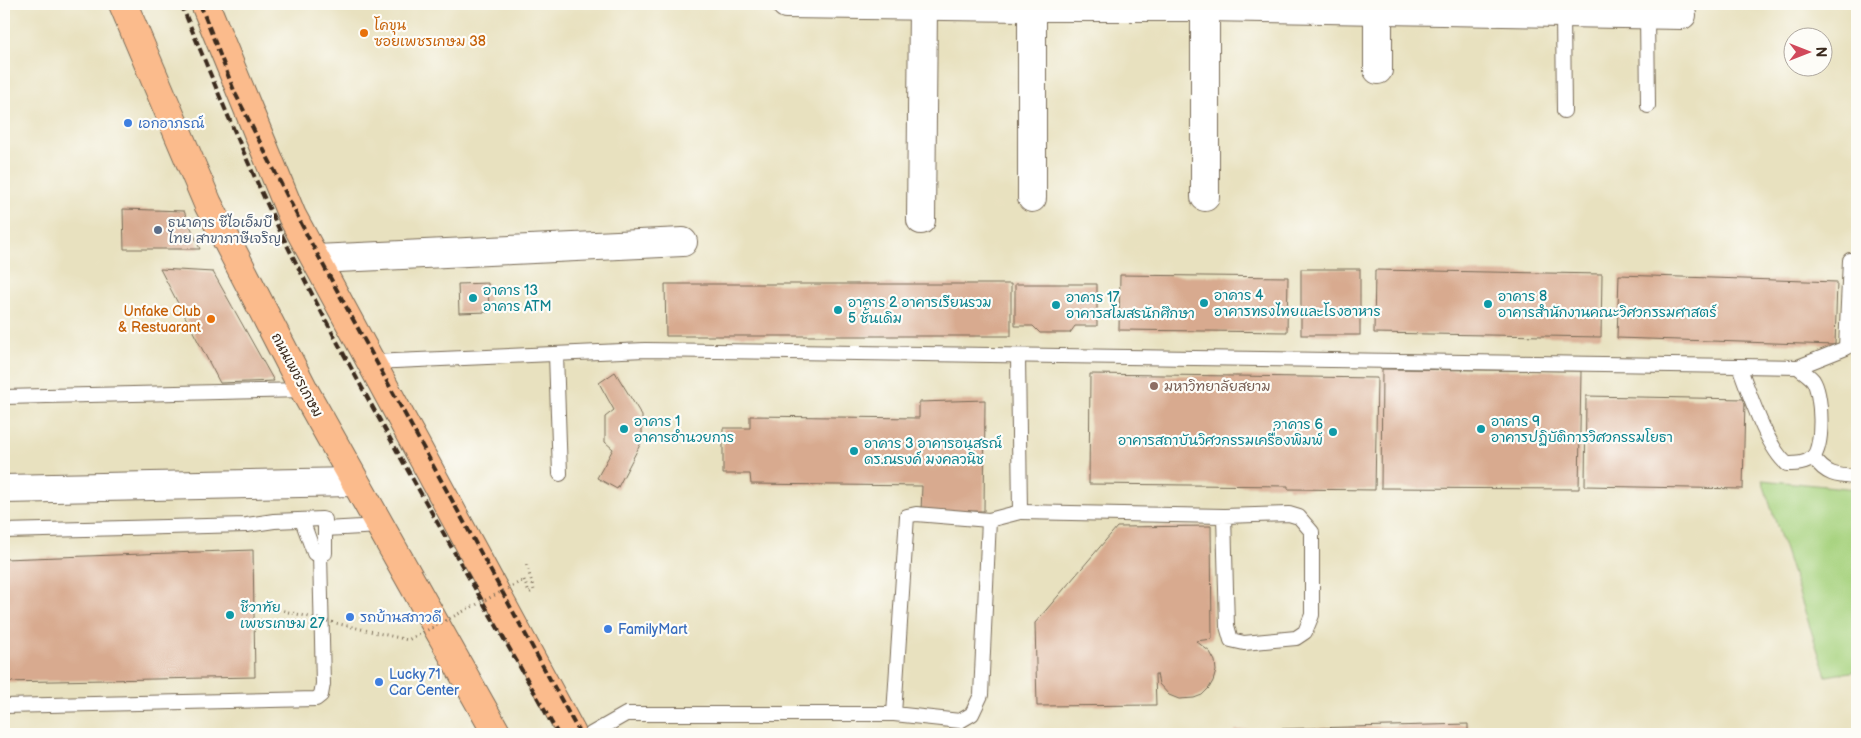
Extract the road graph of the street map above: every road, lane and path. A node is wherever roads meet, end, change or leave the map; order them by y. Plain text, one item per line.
1 (123, 4) edge
2 (205, 4) edge
3 (786, 4) edge
4 (998, 5) edge
5 (923, 6) junction
6 (1132, 6) edge
7 (1032, 7) junction
8 (1205, 7) junction
9 (1378, 10) junction
10 (1563, 13) junction
11 (1647, 14) junction
12 (1682, 15) dead end
13 (1378, 70) dead end
14 (1648, 106) dead end
15 (1564, 111) dead end
16 (1205, 197) dead end
17 (1032, 198) dead end
18 (921, 220) dead end
19 (683, 242) dead end
20 (316, 259) junction
21 (1857, 260) edge
22 (556, 354) junction
23 (1018, 356) junction
24 (372, 362) junction
25 (1738, 366) junction
26 (1798, 367) junction
27 (304, 390) junction
28 (4, 397) edge
29 (1813, 457) junction
30 (560, 474) dead end
31 (1857, 477) edge
32 (354, 482) junction
33 (4, 489) edge
34 (1020, 512) junction
35 (1224, 516) junction
36 (302, 520) junction
37 (989, 520) junction
38 (380, 526) junction
39 (325, 529) junction
40 (4, 531) edge
41 (320, 554) junction
42 (526, 563) dead end
43 (254, 604) dead end
44 (4, 706) edge
45 (894, 714) junction
46 (497, 734) edge
47 (572, 734) edge
48 (591, 734) edge

1 - 27 main road, ถนนเพชรเกษม
2 - 20 main road
3 - 5 street
4 - 5 street
4 - 7 street
5 - 18 street
6 - 7 street
6 - 8 street
7 - 17 street
8 - 9 street
8 - 16 street
9 - 10 street
9 - 13 street
10 - 11 street
10 - 15 lane
11 - 12 street
11 - 14 lane
19 - 20 street
20 - 24 main road
21 - 26 lane
22 - 23 lane
22 - 24 lane
22 - 30 lane
23 - 25 lane
23 - 34 lane
24 - 47 main road
25 - 26 lane
25 - 29 lane
26 - 29 lane
27 - 28 lane
27 - 32 main road, ถนนเพชรเกษม
29 - 31 lane
32 - 33 street
32 - 38 main road, ถนนเพชรเกษม
34 - 35 lane
34 - 37 lane
35 - 35 lane
36 - 39 lane
36 - 40 lane
36 - 41 lane
37 - 45 lane
37 - 45 lane
38 - 39 lane
38 - 46 main road, ถนนเพชรเกษม
39 - 41 lane
41 - 44 lane
42 - 43 path, bridge
45 - 48 lane

